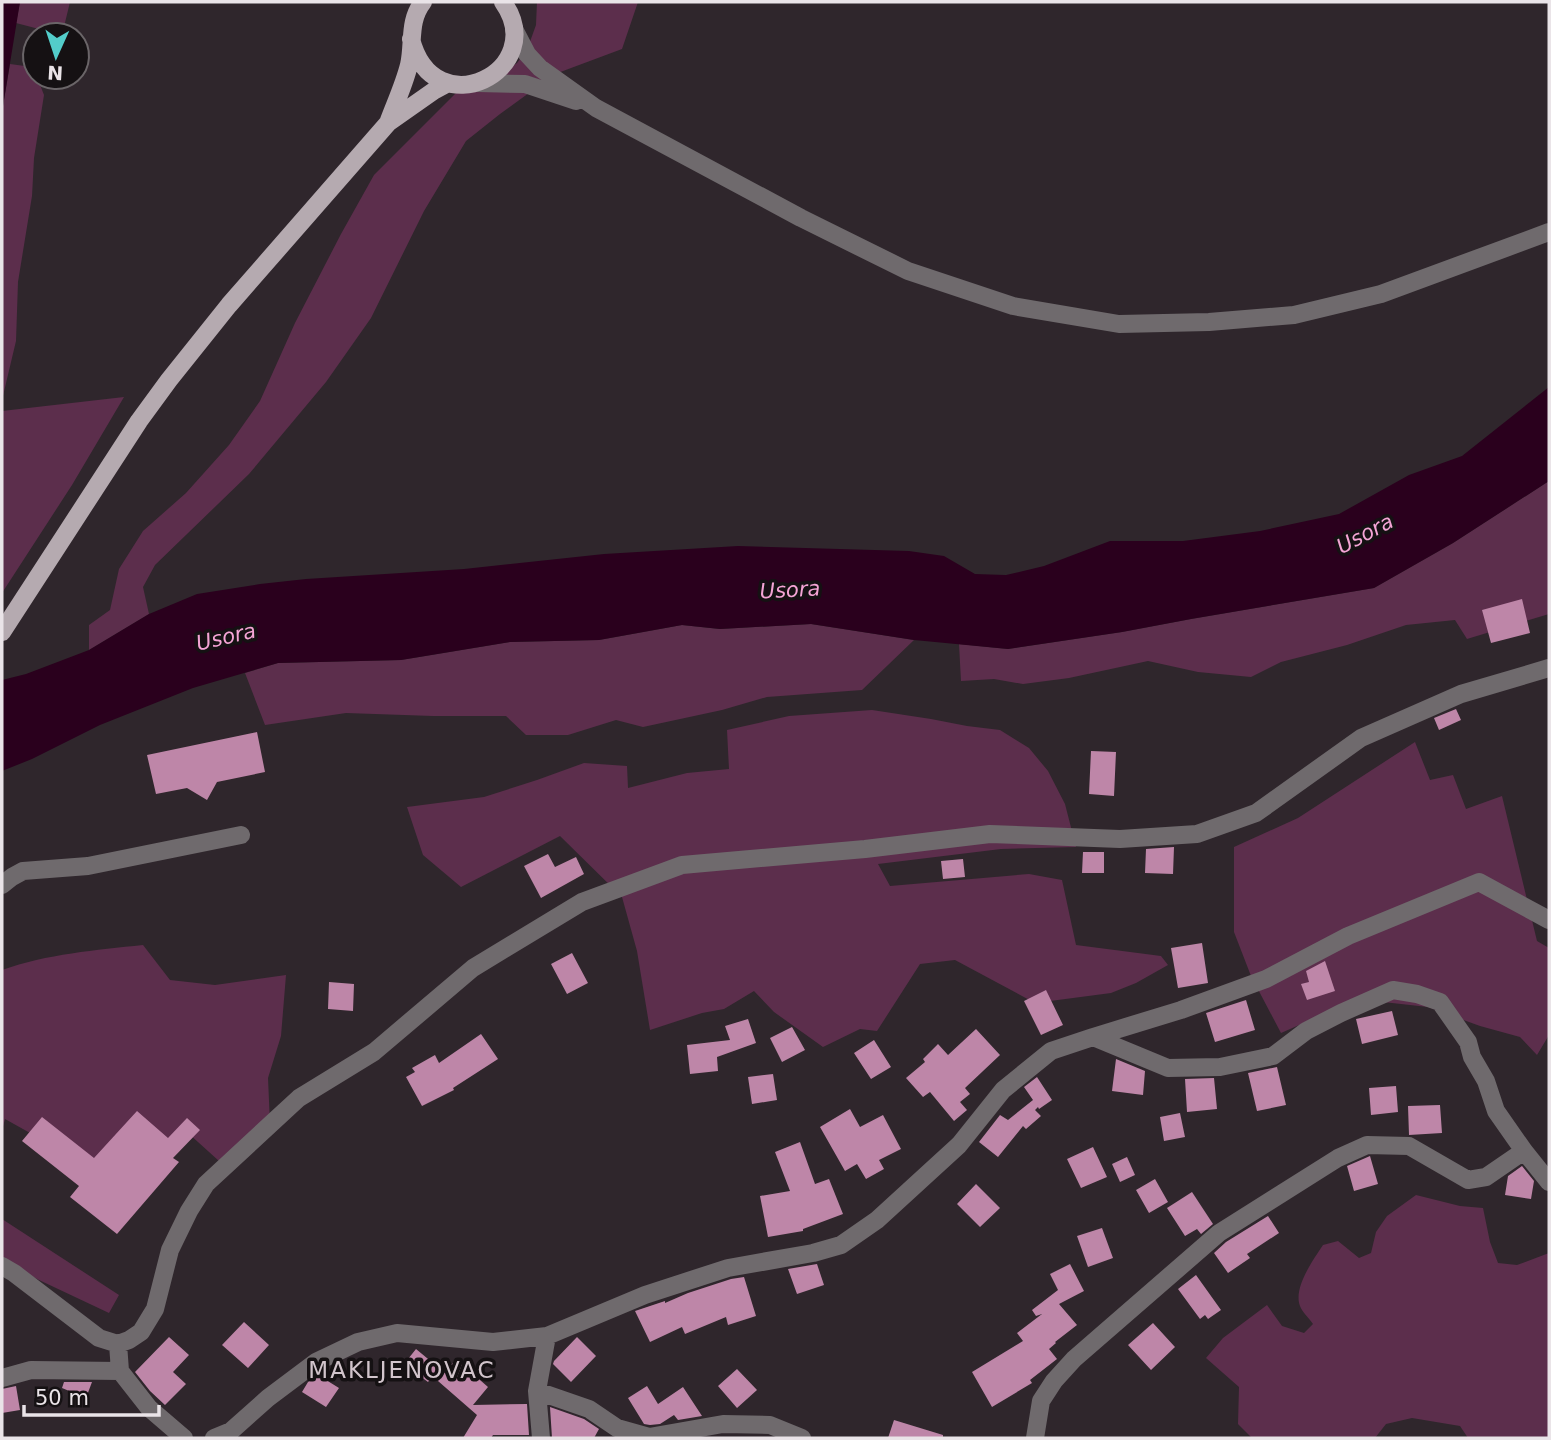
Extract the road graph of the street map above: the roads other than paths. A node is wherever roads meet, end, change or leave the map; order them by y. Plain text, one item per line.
1 (423, 2) edge
2 (512, 12) edge
3 (411, 39) junction
4 (448, 83) junction
5 (478, 83) junction
6 (596, 108) junction
7 (388, 123) junction
8 (1549, 232) edge
9 (2, 632) edge
10 (1549, 668) edge
11 (241, 835) dead end
12 (2, 885) edge
13 (1549, 920) edge
14 (1093, 1037) junction
15 (1524, 1151) junction
16 (1549, 1182) edge
17 (2, 1266) edge
18 (547, 1336) junction
19 (118, 1344) junction
20 (120, 1371) junction
21 (2, 1378) edge
22 (537, 1391) junction
23 (183, 1438) edge
24 (214, 1438) edge
25 (541, 1438) edge
26 (802, 1438) edge
27 (1035, 1438) edge

1 - 3 main road
2 - 5 main road
2 - 6 street
3 - 4 main road
3 - 7 main road
4 - 5 main road
4 - 7 main road
5 - 6 street
6 - 8 street
7 - 9 main road
10 - 19 street
11 - 12 street
13 - 14 street
14 - 15 street
14 - 18 street
15 - 16 street
15 - 27 street
17 - 19 street
18 - 22 street
18 - 24 street
19 - 20 street
20 - 21 street
20 - 23 street
22 - 25 street
22 - 26 street

